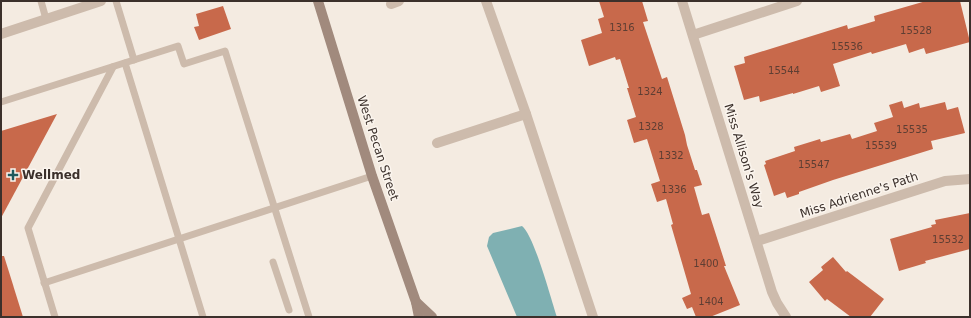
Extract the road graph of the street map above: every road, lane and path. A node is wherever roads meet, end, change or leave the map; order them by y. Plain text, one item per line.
1 (41, 1) edge
2 (101, 1) edge
3 (116, 1) edge
4 (318, 1) edge
5 (486, 1) edge
6 (682, 1) edge
7 (797, 1) edge
8 (46, 19) junction
9 (1, 34) edge
10 (693, 35) junction
11 (134, 60) junction
12 (125, 63) junction
13 (113, 67) junction
14 (1, 102) edge
15 (526, 114) junction
16 (437, 143) dead end
17 (372, 176) junction
18 (970, 179) edge
19 (274, 208) junction
20 (179, 239) junction
21 (757, 241) junction
22 (273, 262) dead end
23 (44, 283) junction
24 (416, 302) junction
25 (289, 310) dead end
26 (55, 317) edge
27 (204, 317) edge
28 (309, 317) edge
29 (419, 317) edge
30 (432, 317) edge
31 (592, 317) edge
32 (786, 317) edge

1 - 8 lane
2 - 8 street
3 - 11 lane
4 - 17 main road, West Pecan Street
5 - 15 street
6 - 10 street, Miss Allison's Way
7 - 10 street
8 - 9 street
10 - 21 street, Miss Allison's Way
11 - 12 lane
11 - 19 lane
12 - 13 lane
12 - 20 lane
13 - 14 lane
13 - 23 lane
15 - 16 street
15 - 31 street
17 - 19 lane
17 - 24 main road, West Pecan Street
18 - 21 street, Miss Adrienne's Path
19 - 20 lane
19 - 28 lane
20 - 23 lane
20 - 27 lane
21 - 32 street, Miss Allison's Way
22 - 25 lane
23 - 26 lane
24 - 29 main road, West Pecan Street
24 - 30 main road, West Pecan Street

